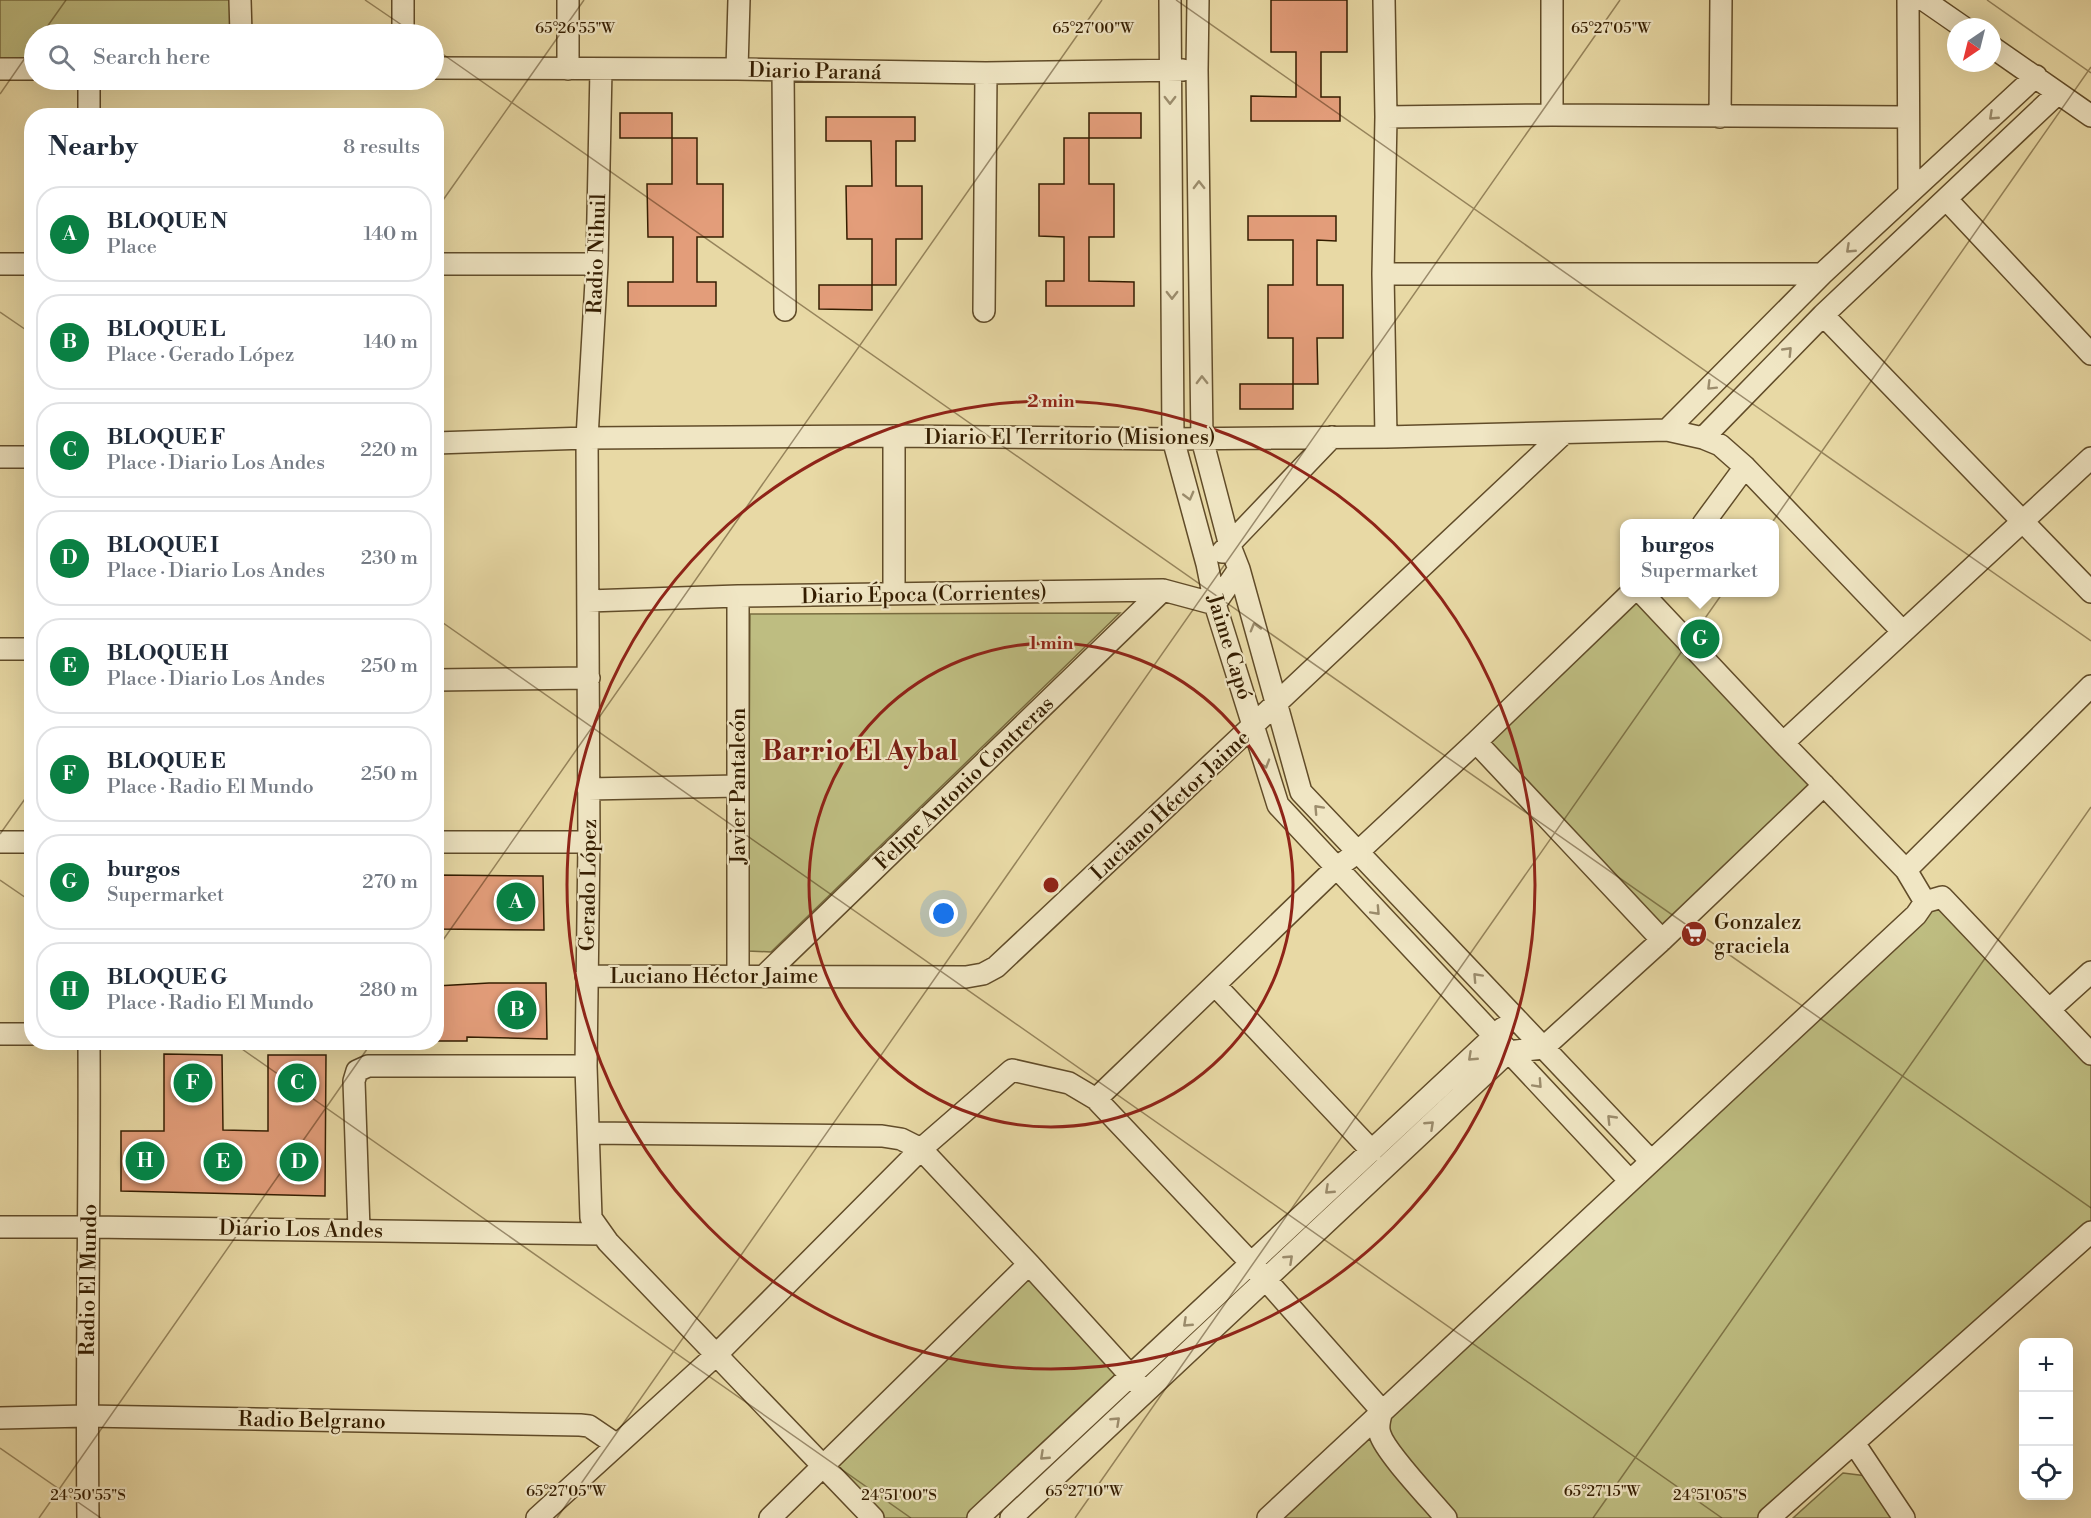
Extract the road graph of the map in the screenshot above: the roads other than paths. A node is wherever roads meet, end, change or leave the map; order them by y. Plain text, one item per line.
1 (240, 0) edge
2 (403, 0) edge
3 (568, 0) edge
4 (739, 0) edge
5 (1170, 0) edge
6 (1198, 0) edge
7 (1384, 0) edge
8 (1552, 0) edge
9 (1721, 0) edge
10 (1908, 0) edge
11 (1924, 0) edge
12 (1950, 18) edge
13 (241, 24) edge
14 (403, 24) edge
15 (2001, 53) edge
16 (444, 68) edge
17 (0, 69) edge
18 (24, 69) edge
19 (568, 69) junction
20 (601, 69) junction
21 (737, 69) junction
22 (1170, 70) junction
23 (1197, 70) junction
24 (783, 71) junction
25 (986, 73) junction
26 (2036, 76) junction
27 (89, 90) edge
28 (2058, 93) junction
29 (89, 108) edge
30 (1552, 115) junction
31 (2091, 116) edge
32 (1386, 117) junction
33 (1720, 117) junction
34 (1907, 117) junction
35 (1909, 194) junction
36 (1947, 200) junction
37 (0, 264) edge
38 (24, 264) edge
39 (444, 264) edge
40 (597, 264) junction
41 (1383, 274) junction
42 (1822, 274) junction
43 (785, 310) dead end
44 (984, 311) dead end
45 (1823, 315) junction
46 (2091, 354) edge
47 (1667, 430) junction
48 (1564, 433) junction
49 (894, 436) junction
50 (1332, 437) junction
51 (1386, 437) junction
52 (587, 438) junction
53 (1202, 438) junction
54 (1703, 438) junction
55 (1173, 439) junction
56 (444, 442) edge
57 (0, 457) edge
58 (24, 458) edge
59 (2091, 458) edge
60 (1745, 467) junction
61 (1707, 519) edge
62 (2022, 523) junction
63 (1230, 546) junction
64 (1207, 564) junction
65 (1239, 569) junction
66 (1163, 590) junction
67 (2091, 592) edge
68 (894, 594) junction
69 (738, 596) junction
70 (1627, 597) edge
71 (1646, 597) edge
72 (588, 601) junction
73 (1215, 604) junction
74 (1903, 632) junction
75 (0, 649) edge
76 (24, 649) edge
77 (589, 678) junction
78 (444, 680) edge
79 (2091, 686) edge
80 (1277, 704) junction
81 (1254, 726) junction
82 (1476, 742) junction
83 (1783, 743) junction
84 (1824, 785) junction
85 (738, 786) junction
86 (588, 789) junction
87 (0, 842) edge
88 (24, 842) edge
89 (444, 842) edge
90 (590, 842) junction
91 (1358, 852) junction
92 (1336, 868) junction
93 (1906, 870) junction
94 (1925, 902) junction
95 (1662, 940) junction
96 (2091, 972) edge
97 (738, 975) junction
98 (765, 975) junction
99 (586, 976) junction
100 (1215, 985) junction
101 (2049, 1010) junction
102 (1515, 1017) junction
103 (24, 1034) edge
104 (0, 1035) edge
105 (1501, 1045) junction
106 (1543, 1048) junction
107 (89, 1050) edge
108 (2091, 1054) edge
109 (586, 1066) junction
110 (1095, 1100) junction
111 (589, 1132) junction
112 (921, 1149) junction
113 (1372, 1151) junction
114 (1651, 1161) junction
115 (1630, 1181) junction
116 (0, 1227) edge
117 (90, 1227) junction
118 (359, 1230) junction
119 (2091, 1232) edge
120 (602, 1234) junction
121 (1251, 1263) junction
122 (1029, 1264) junction
123 (1265, 1281) junction
124 (716, 1354) junction
125 (1130, 1376) junction
126 (1146, 1394) junction
127 (1382, 1411) junction
128 (86, 1416) junction
129 (0, 1418) edge
130 (1854, 1443) junction
131 (617, 1444) junction
132 (824, 1467) junction
133 (87, 1518) edge
134 (537, 1518) edge
135 (770, 1518) edge
136 (873, 1518) edge
137 (978, 1518) edge
138 (1011, 1518) edge
139 (1269, 1518) edge
140 (1446, 1518) edge
141 (1769, 1518) edge
142 (1904, 1518) edge

1 - 13 street
2 - 14 street
3 - 19 street
4 - 21 street
5 - 22 street, Jaime Capó
6 - 23 street, Jaime Capó
7 - 32 street
8 - 30 street
9 - 33 street
10 - 34 street
11 - 12 street
15 - 26 street
16 - 19 street, Diario Paraná
17 - 18 street
19 - 20 street, Diario Paraná
20 - 21 street, Diario Paraná
20 - 40 street, Radio Nihuil
21 - 24 street, Diario Paraná
22 - 23 street, Diario Paraná
22 - 25 street, Diario Paraná
22 -> 55 street, Jaime Capó
53 -> 23 street, Jaime Capó
24 - 25 street, Diario Paraná
24 - 43 street
25 - 44 street
26 - 28 street
26 -> 35 street
27 - 29 street
28 - 31 street
28 - 36 street
30 - 32 street
30 - 33 street
32 - 41 street
33 - 34 street
34 - 35 street
35 -> 42 street
36 - 45 street
36 - 46 street
37 - 38 street
39 - 40 street
40 - 52 street, Radio Nihuil
41 - 42 street
41 - 51 street
42 -> 47 street
54 -> 45 street
45 - 62 street
47 - 48 street, Diario El Territorio (Misiones)
47 - 54 street, Diario El Territorio (Misiones)
48 - 51 street, Diario El Territorio (Misiones)
48 - 80 street, Luciano Héctor Jaime
49 - 52 street, Diario El Territorio (Misiones)
49 - 55 street, Diario El Territorio (Misiones)
49 - 68 street
50 - 51 street, Diario El Territorio (Misiones)
50 - 53 street, Diario El Territorio (Misiones)
50 - 63 street
52 - 56 street, Diario El Territorio (Misiones)
52 - 72 street, Gerado López
53 - 55 street, Diario El Territorio (Misiones)
53 - 63 street, Jaime Capó
54 - 60 street, Diario El Territorio (Misiones)
55 -> 64 street, Jaime Capó
57 - 58 street
59 - 62 street
60 - 61 street
60 - 74 street, Diario El Territorio (Misiones)
62 - 67 street
62 - 74 street
63 - 64 street
63 - 65 street, Jaime Capó
64 - 73 street, Jaime Capó
65 - 73 street
80 -> 65 street, Jaime Capó
66 - 68 street, Diario Época (Corrientes)
66 - 73 street, Diario Época (Corrientes)
66 - 98 street, Felipe Antonio Contreras
68 - 69 street, Diario Época (Corrientes)
69 - 72 street, Diario Época (Corrientes)
69 - 85 street, Javier Pantaleón
70 - 82 street
71 - 83 street
72 - 77 street, Gerado López
73 - 81 street, Jaime Capó
74 - 83 street
75 - 76 street
77 - 78 street
77 - 86 street, Gerado López
79 - 93 street
80 - 81 street, Luciano Héctor Jaime
91 -> 80 street, Jaime Capó
81 -> 92 street, Jaime Capó
81 - 98 street, Luciano Héctor Jaime
82 - 91 street
82 - 95 street
83 - 84 street
84 - 93 street
84 - 95 street
85 - 86 street
85 - 97 street, Javier Pantaleón
86 - 90 street, Gerado López
87 - 88 street
89 - 90 street
90 - 99 street, Gerado López
91 - 92 street
102 -> 91 street, Jaime Capó
92 - 100 street
92 -> 105 street, Jaime Capó
93 - 94 street
94 - 101 street
94 - 114 street
95 - 106 street
96 - 101 street
97 - 98 street, Luciano Héctor Jaime
97 - 99 street, Luciano Héctor Jaime
99 - 109 street, Gerado López
100 - 110 street
100 - 113 street
101 - 108 street
102 - 105 street
102 - 106 street, Jaime Capó
103 - 104 street
105 - 106 street
105 -> 113 street
105 -> 115 street, Jaime Capó
123 -> 105 street
114 -> 106 street, Jaime Capó
107 - 117 street, Radio El Mundo
109 - 111 street, Gerado López
109 - 118 street
110 - 112 street
110 - 121 street
111 - 112 street
111 - 120 street, Gerado López
112 - 122 street
112 - 124 street
113 -> 121 street
114 - 115 street
115 - 127 street
116 - 117 street, Diario Los Andes
117 - 118 street, Diario Los Andes
117 - 128 street, Radio El Mundo
118 - 120 street, Diario Los Andes
119 - 130 street
120 - 124 street, Gerado López
121 - 123 street
121 -> 125 street
122 - 125 street
122 - 132 street
123 - 126 street
123 - 127 street
124 - 131 street
124 - 132 street, Gerado López
125 - 126 street
125 -> 137 street
138 -> 126 street
127 - 139 street
127 - 140 street
128 - 129 street, Radio Belgrano
128 - 131 street, Radio Belgrano
128 - 133 street, Radio El Mundo
130 - 141 street
130 - 142 street
131 - 134 street
132 - 135 street
132 - 136 street, Gerado López

